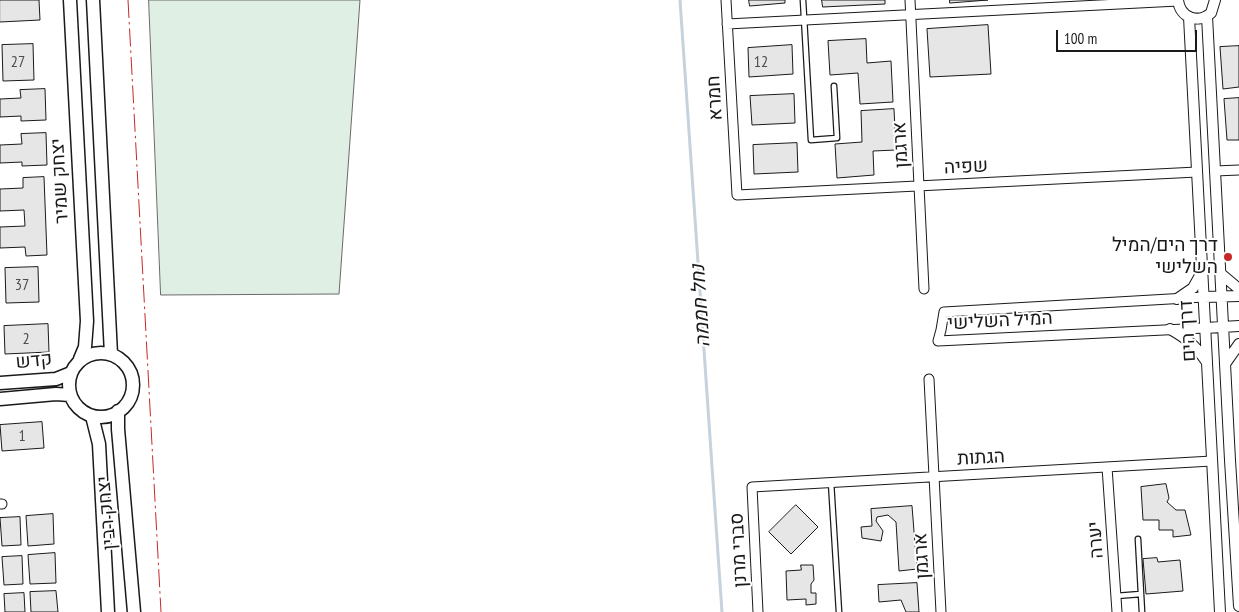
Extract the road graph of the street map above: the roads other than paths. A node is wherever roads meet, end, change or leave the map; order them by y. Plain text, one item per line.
1 (70, 0) edge
2 (93, 0) edge
3 (726, 0) edge
4 (803, 0) edge
5 (910, 0) edge
6 (1178, 0) edge
7 (1216, 0) edge
8 (910, 14) junction
9 (1207, 16) junction
10 (1189, 18) junction
11 (804, 20) junction
12 (727, 24) junction
13 (834, 86) dead end
14 (1239, 170) edge
15 (1215, 171) junction
16 (1197, 172) junction
17 (920, 186) junction
18 (737, 195) joint
19 (1202, 271) junction
20 (1220, 273) junction
21 (924, 289) dead end
22 (1239, 289) edge
23 (1239, 296) edge
24 (1221, 297) junction
25 (1204, 298) junction
26 (1177, 299) junction
27 (1239, 326) edge
28 (1223, 327) junction
29 (1205, 328) junction
30 (1170, 329) junction
31 (1239, 344) edge
32 (111, 354) junction
33 (80, 360) junction
34 (1207, 362) junction
35 (1225, 364) junction
36 (71, 373) junction
37 (929, 379) dead end
38 (0, 383) edge
39 (70, 396) junction
40 (0, 398) edge
41 (118, 411) junction
42 (92, 416) junction
43 (1234, 460) edge
44 (1212, 461) junction
45 (1107, 467) junction
46 (934, 476) junction
47 (832, 482) junction
48 (752, 487) joint
49 (1138, 539) dead end
50 (1141, 594) junction
51 (1116, 596) junction
52 (1239, 606) edge
53 (108, 612) edge
54 (134, 612) edge
55 (758, 612) edge
56 (839, 612) edge
57 (941, 612) edge
58 (1117, 612) edge
59 (1142, 612) edge
60 (1220, 612) edge

1 - 33 main road, יצחק שמיר
2 - 32 main road
3 - 12 street, חמרא
4 - 11 lane
5 - 8 street, ארגמן
6 - 8 street
6 - 10 street
7 - 9 street
8 - 11 street
8 - 17 street, ארגמן
9 - 10 street
9 - 15 street, דרך הים
10 - 16 street, דרך הים
11 - 12 street
11 - 13 lane
12 - 18 street, חמרא
14 - 15 street
15 - 20 street, דרך הים
16 - 17 street, שפיה
16 - 19 street, דרך הים
17 - 18 street, שפיה
17 - 21 street, ארגמן
19 - 25 street, דרך הים
19 - 26 street
20 - 22 street
20 - 24 street, דרך הים
23 - 24 street, המיל השלישי
24 - 25 street, המיל השלישי
24 - 28 street, דרך הים
25 - 26 street, המיל השלישי
25 - 29 street, דרך הים
26 - 30 street, המיל השלישי
27 - 28 street, המיל השלישי
28 - 29 street, המיל השלישי
28 - 35 street, דרך הים
29 - 30 street, המיל השלישי
29 - 34 street, דרך הים
30 - 34 street
31 - 35 street, דרך הים
32 - 33 main road
32 - 41 main road
33 - 36 main road
34 - 44 street, דרך הים
35 - 43 street, דרך הים
36 - 38 main road, קדש
36 - 39 main road
37 - 46 street, ארגמן
39 - 40 main road, קדש
39 - 42 main road
41 - 42 main road
41 - 54 main road, יצחק רבין
42 - 53 main road, יצחק רבין
43 - 52 street, דרך הים
44 - 45 street, הגתות
44 - 60 street, דרך הים
45 - 46 street, הגתות
45 - 51 street, יערה
46 - 47 street, הגתות
46 - 57 street, ארגמן
47 - 48 street, הגתות
47 - 56 lane
48 - 55 street, סברי מרנן
49 - 50 lane
50 - 51 lane
50 - 59 lane
51 - 58 street, יערה

